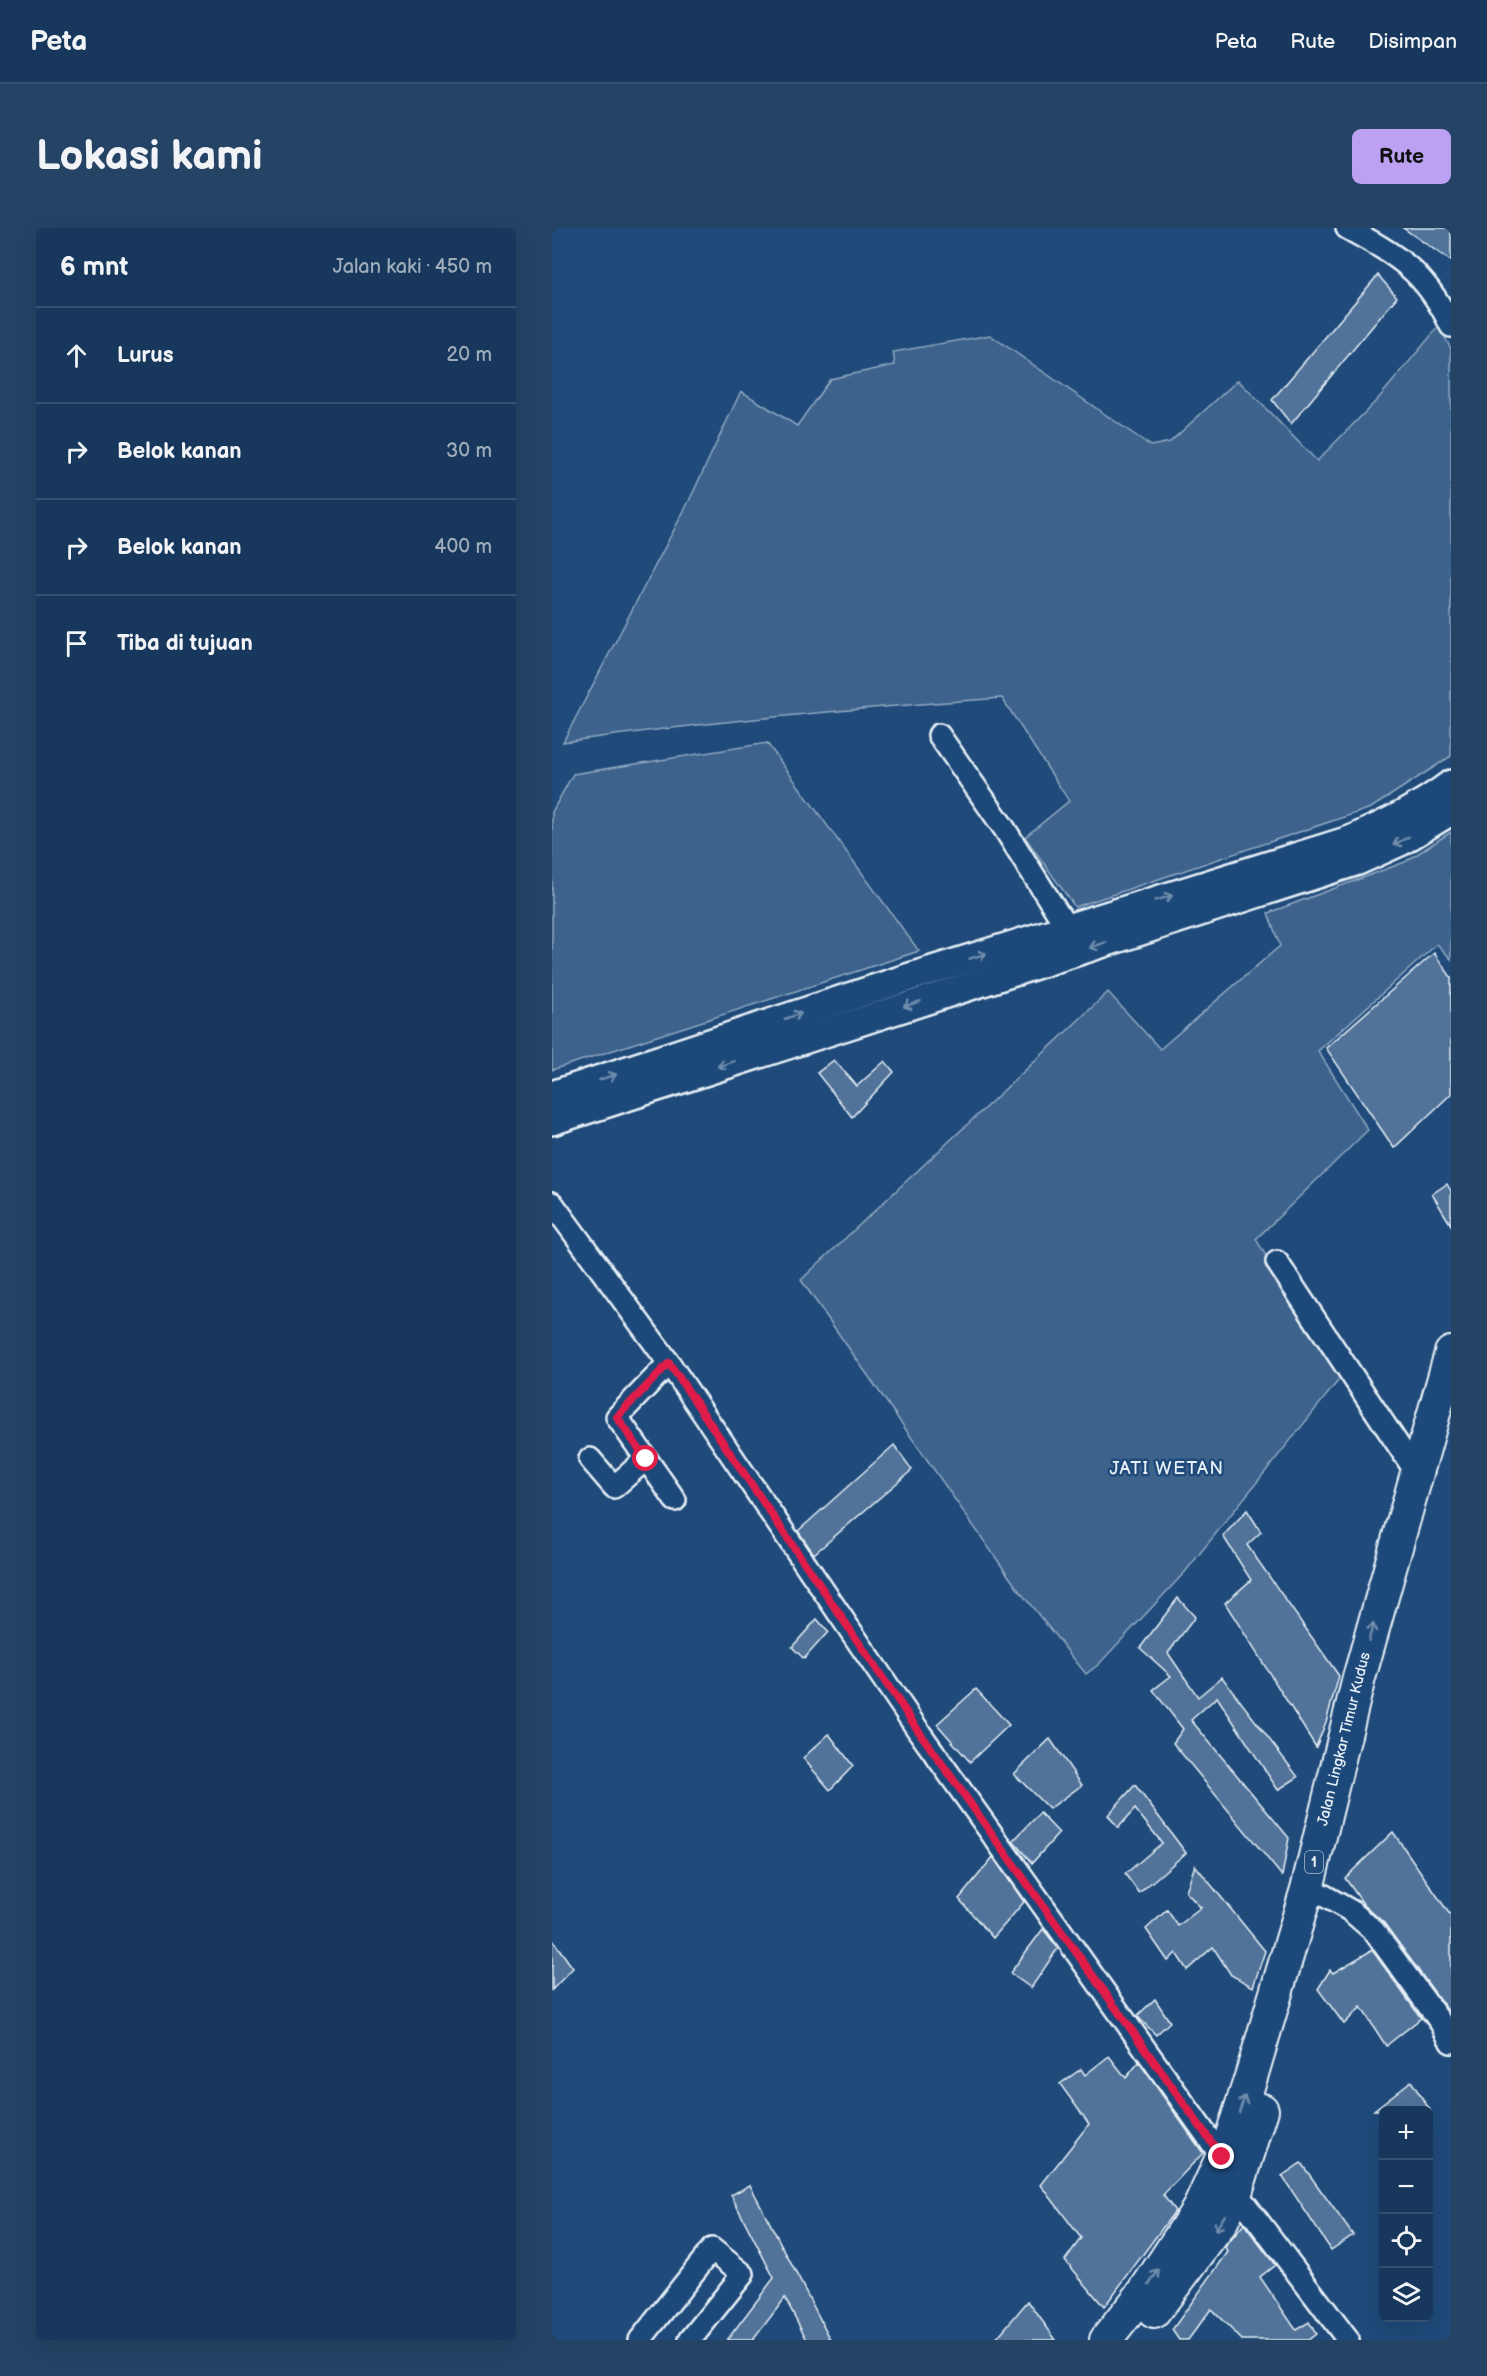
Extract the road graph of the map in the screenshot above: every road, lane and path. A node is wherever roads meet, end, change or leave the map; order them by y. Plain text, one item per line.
1 (1347, 228) edge
2 (1451, 326) edge
3 (939, 735) dead end
4 (1451, 784) edge
5 (1451, 811) edge
6 (1067, 928) junction
7 (552, 1095) edge
8 (552, 1121) edge
9 (552, 1203) edge
10 (1277, 1262) dead end
11 (1451, 1353) edge
12 (669, 1363) junction
13 (1451, 1421) edge
14 (590, 1459) dead end
15 (646, 1459) junction
16 (1416, 1472) junction
17 (675, 1500) dead end
18 (1323, 1895) junction
19 (1451, 2042) edge
20 (1222, 2157) junction
21 (1236, 2193) junction
22 (640, 2340) edge
23 (690, 2340) edge
24 (1106, 2340) edge
25 (1133, 2340) edge
26 (1348, 2340) edge

1 - 2 street
3 - 6 street
6 -> 4 main road
5 -> 8 main road
7 -> 6 main road
9 - 12 street
10 - 16 street
11 - 16 highway, Jalan Lingkar Timur Kudus / 1
12 - 15 street
12 - 20 street
13 - 18 highway, Jalan Lingkar Timur Kudus / 1
14 - 15 street
15 - 17 street
20 -> 16 highway, Jalan Lingkar Timur Kudus / 1
18 - 19 street
18 - 21 highway, Jalan Lingkar Timur Kudus / 1
24 -> 20 highway, Jalan Lingkar Timur Kudus / 1
21 -> 25 highway, Jalan Lingkar Timur Kudus / 1
21 - 26 street
22 - 23 street

